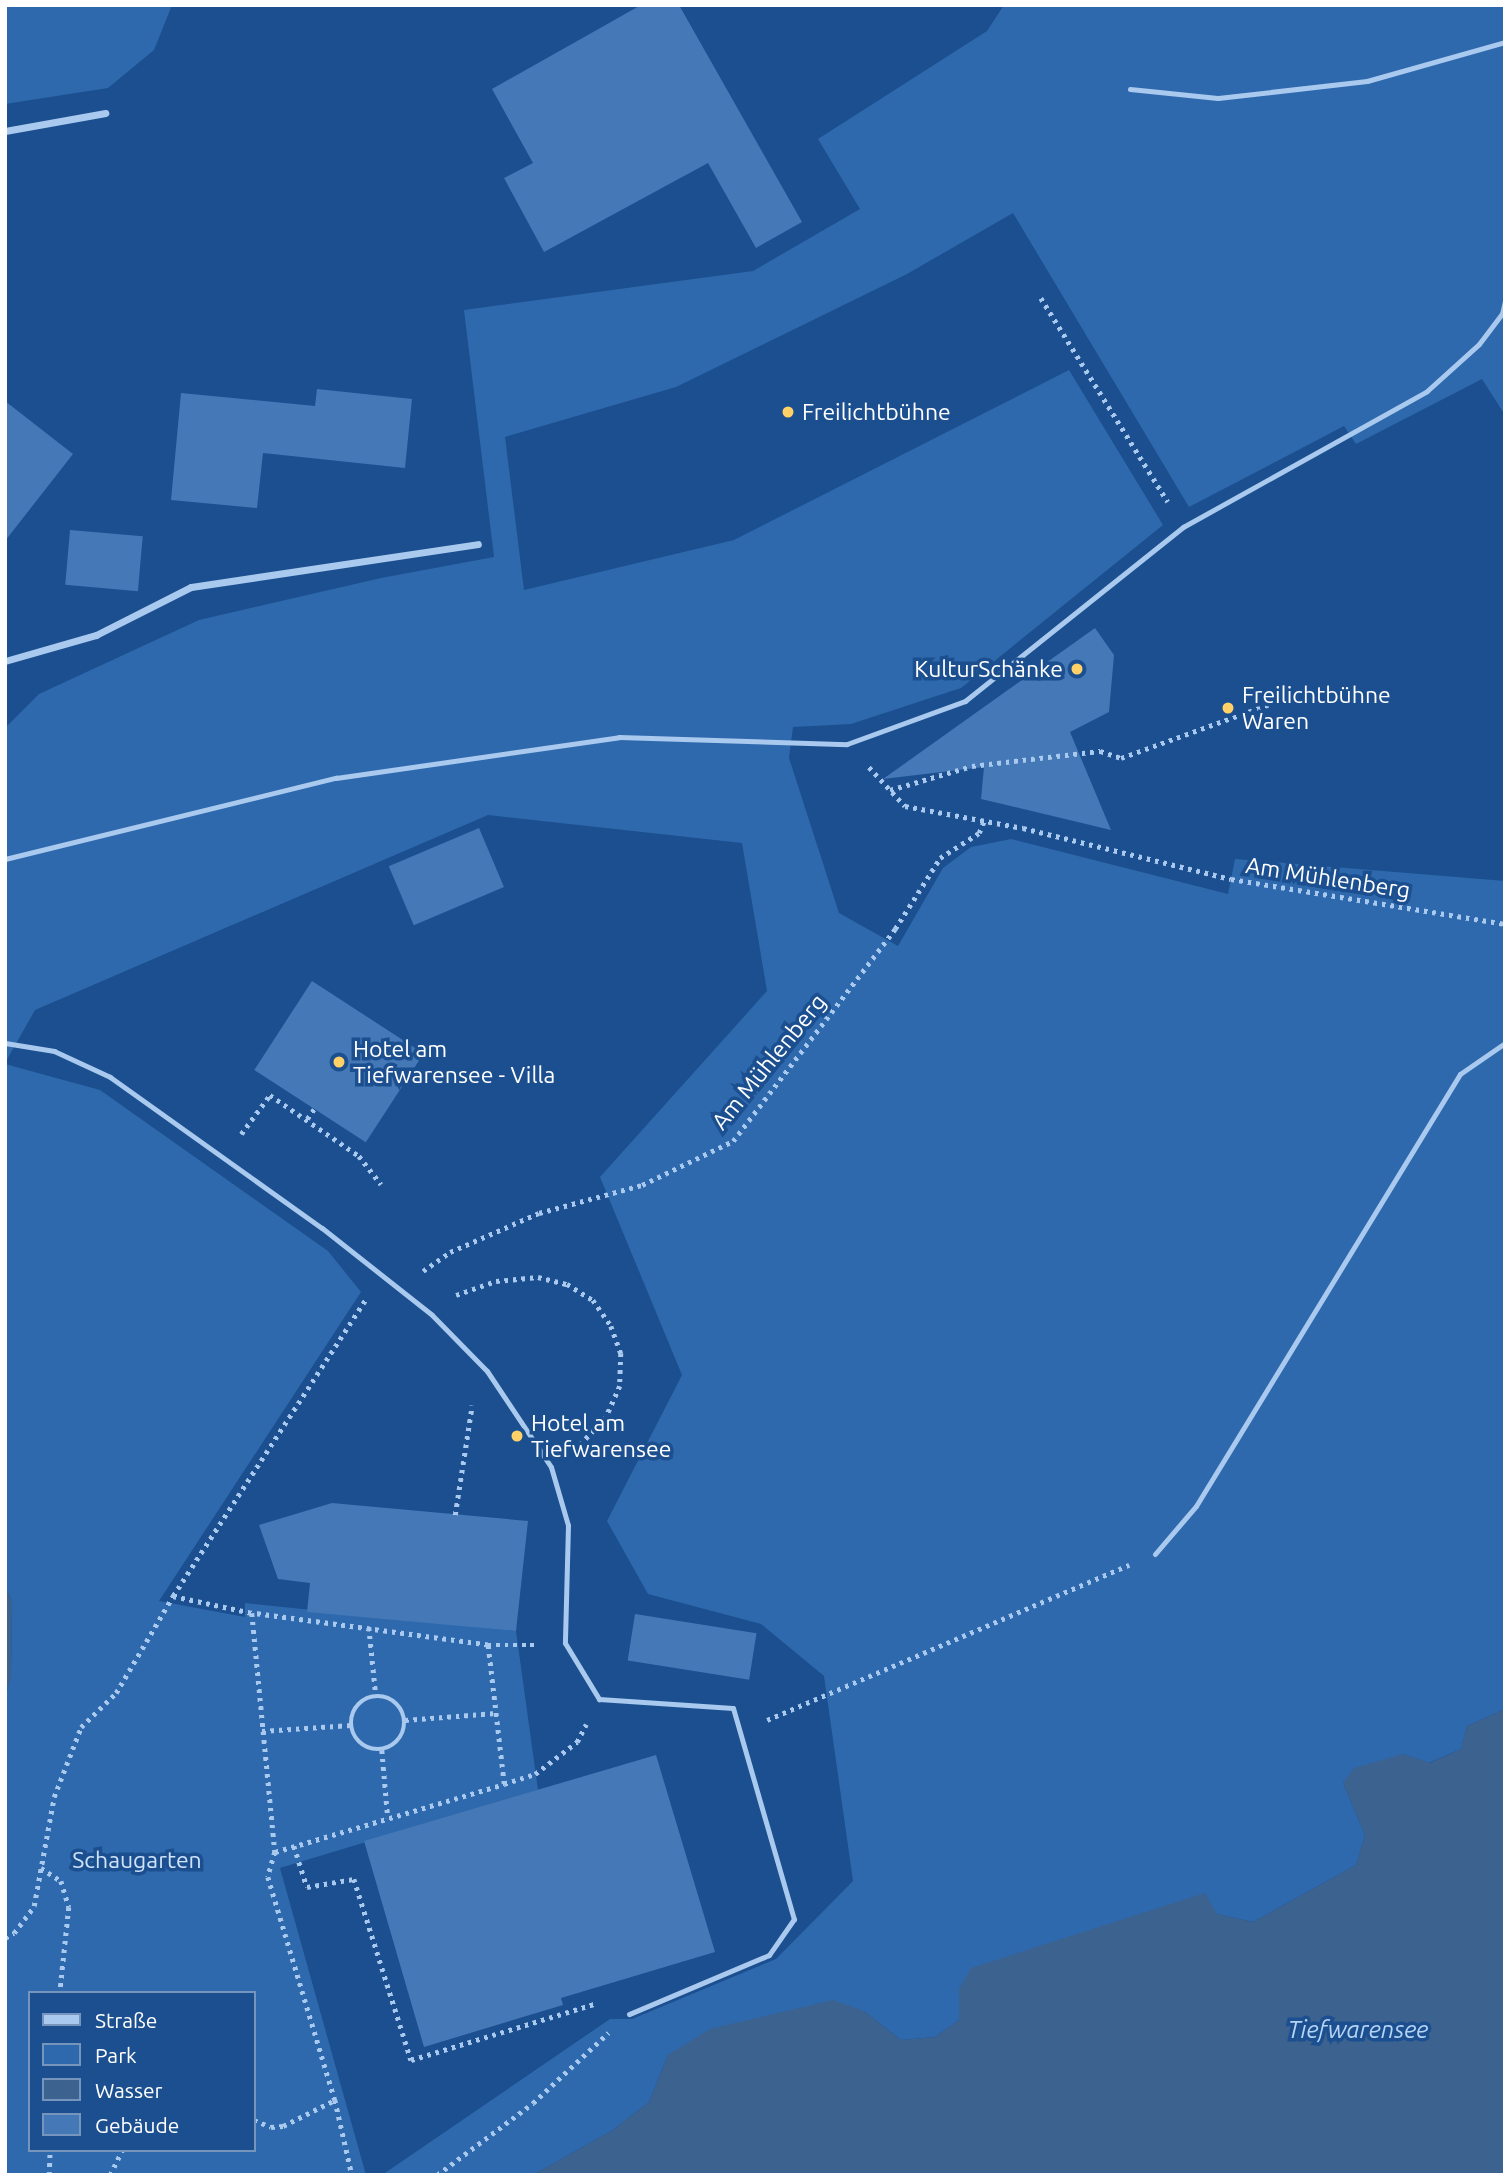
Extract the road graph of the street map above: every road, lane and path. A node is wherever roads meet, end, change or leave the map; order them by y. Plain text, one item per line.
1 (1505, 42) edge
2 (1130, 89) dead end
3 (105, 113) dead end
4 (5, 131) edge
5 (1041, 298) dead end
6 (1505, 301) edge
7 (1183, 527) junction
8 (478, 544) dead end
9 (5, 661) edge
10 (1270, 704) dead end
11 (847, 744) junction
12 (890, 790) junction
13 (984, 821) junction
14 (5, 859) edge
15 (1505, 924) edge
16 (5, 1043) edge
17 (1505, 1043) edge
18 (314, 1109) dead end
19 (307, 1119) junction
20 (223, 1158) junction
21 (381, 1184) dead end
22 (381, 1276) junction
23 (398, 1289) junction
24 (432, 1315) junction
25 (487, 1371) junction
26 (551, 1467) junction
27 (455, 1514) dead end
28 (1155, 1554) joint
29 (173, 1596) junction
30 (252, 1613) junction
31 (369, 1627) junction
32 (565, 1643) junction
33 (488, 1645) junction
34 (376, 1696) junction
35 (599, 1699) junction
36 (496, 1713) junction
37 (405, 1720) junction
38 (351, 1725) junction
39 (262, 1731) junction
40 (739, 1732) junction
41 (383, 1750) junction
42 (503, 1784) junction
43 (388, 1818) junction
44 (294, 1846) junction
45 (275, 1852) junction
46 (41, 1868) junction
47 (5, 1938) edge
48 (60, 1991) edge
49 (594, 2004) dead end
50 (629, 2014) joint
51 (335, 2100) junction
52 (256, 2121) edge
53 (50, 2152) edge
54 (121, 2152) edge
55 (50, 2175) edge
56 (110, 2175) edge
57 (352, 2175) edge
58 (437, 2175) edge

1 - 2 lane
3 - 4 street
5 - 7 path
6 - 7 lane
7 - 11 lane
8 - 9 street
10 - 12 path
11 - 12 path, Am Mühlenberg
11 - 14 lane
12 - 13 path, Am Mühlenberg
13 - 15 path, Am Mühlenberg
13 - 23 path, Am Mühlenberg
16 - 20 lane
17 - 28 lane
18 - 19 path
19 - 20 path
19 - 21 path
20 - 22 lane
22 - 23 lane
22 - 29 path
23 - 24 lane
24 - 25 lane
24 - 26 path
25 - 26 lane
25 - 27 path
26 - 32 lane
28 - 40 path
29 - 30 path
29 - 46 path
30 - 31 path
30 - 39 path
31 - 33 path
31 - 34 path
32 - 33 path
32 - 35 lane
33 - 36 path
34 - 37 path
34 - 38 path
35 - 40 lane
35 - 42 path
36 - 37 path
36 - 42 path
37 - 41 path
38 - 39 path
38 - 41 path
39 - 45 path
40 - 50 lane
41 - 43 path
42 - 43 path
43 - 44 path
44 - 45 path
44 - 49 path
45 - 51 path
46 - 47 path
46 - 48 path
50 - 58 path
51 - 52 path
51 - 57 path
53 - 55 path
54 - 56 path

